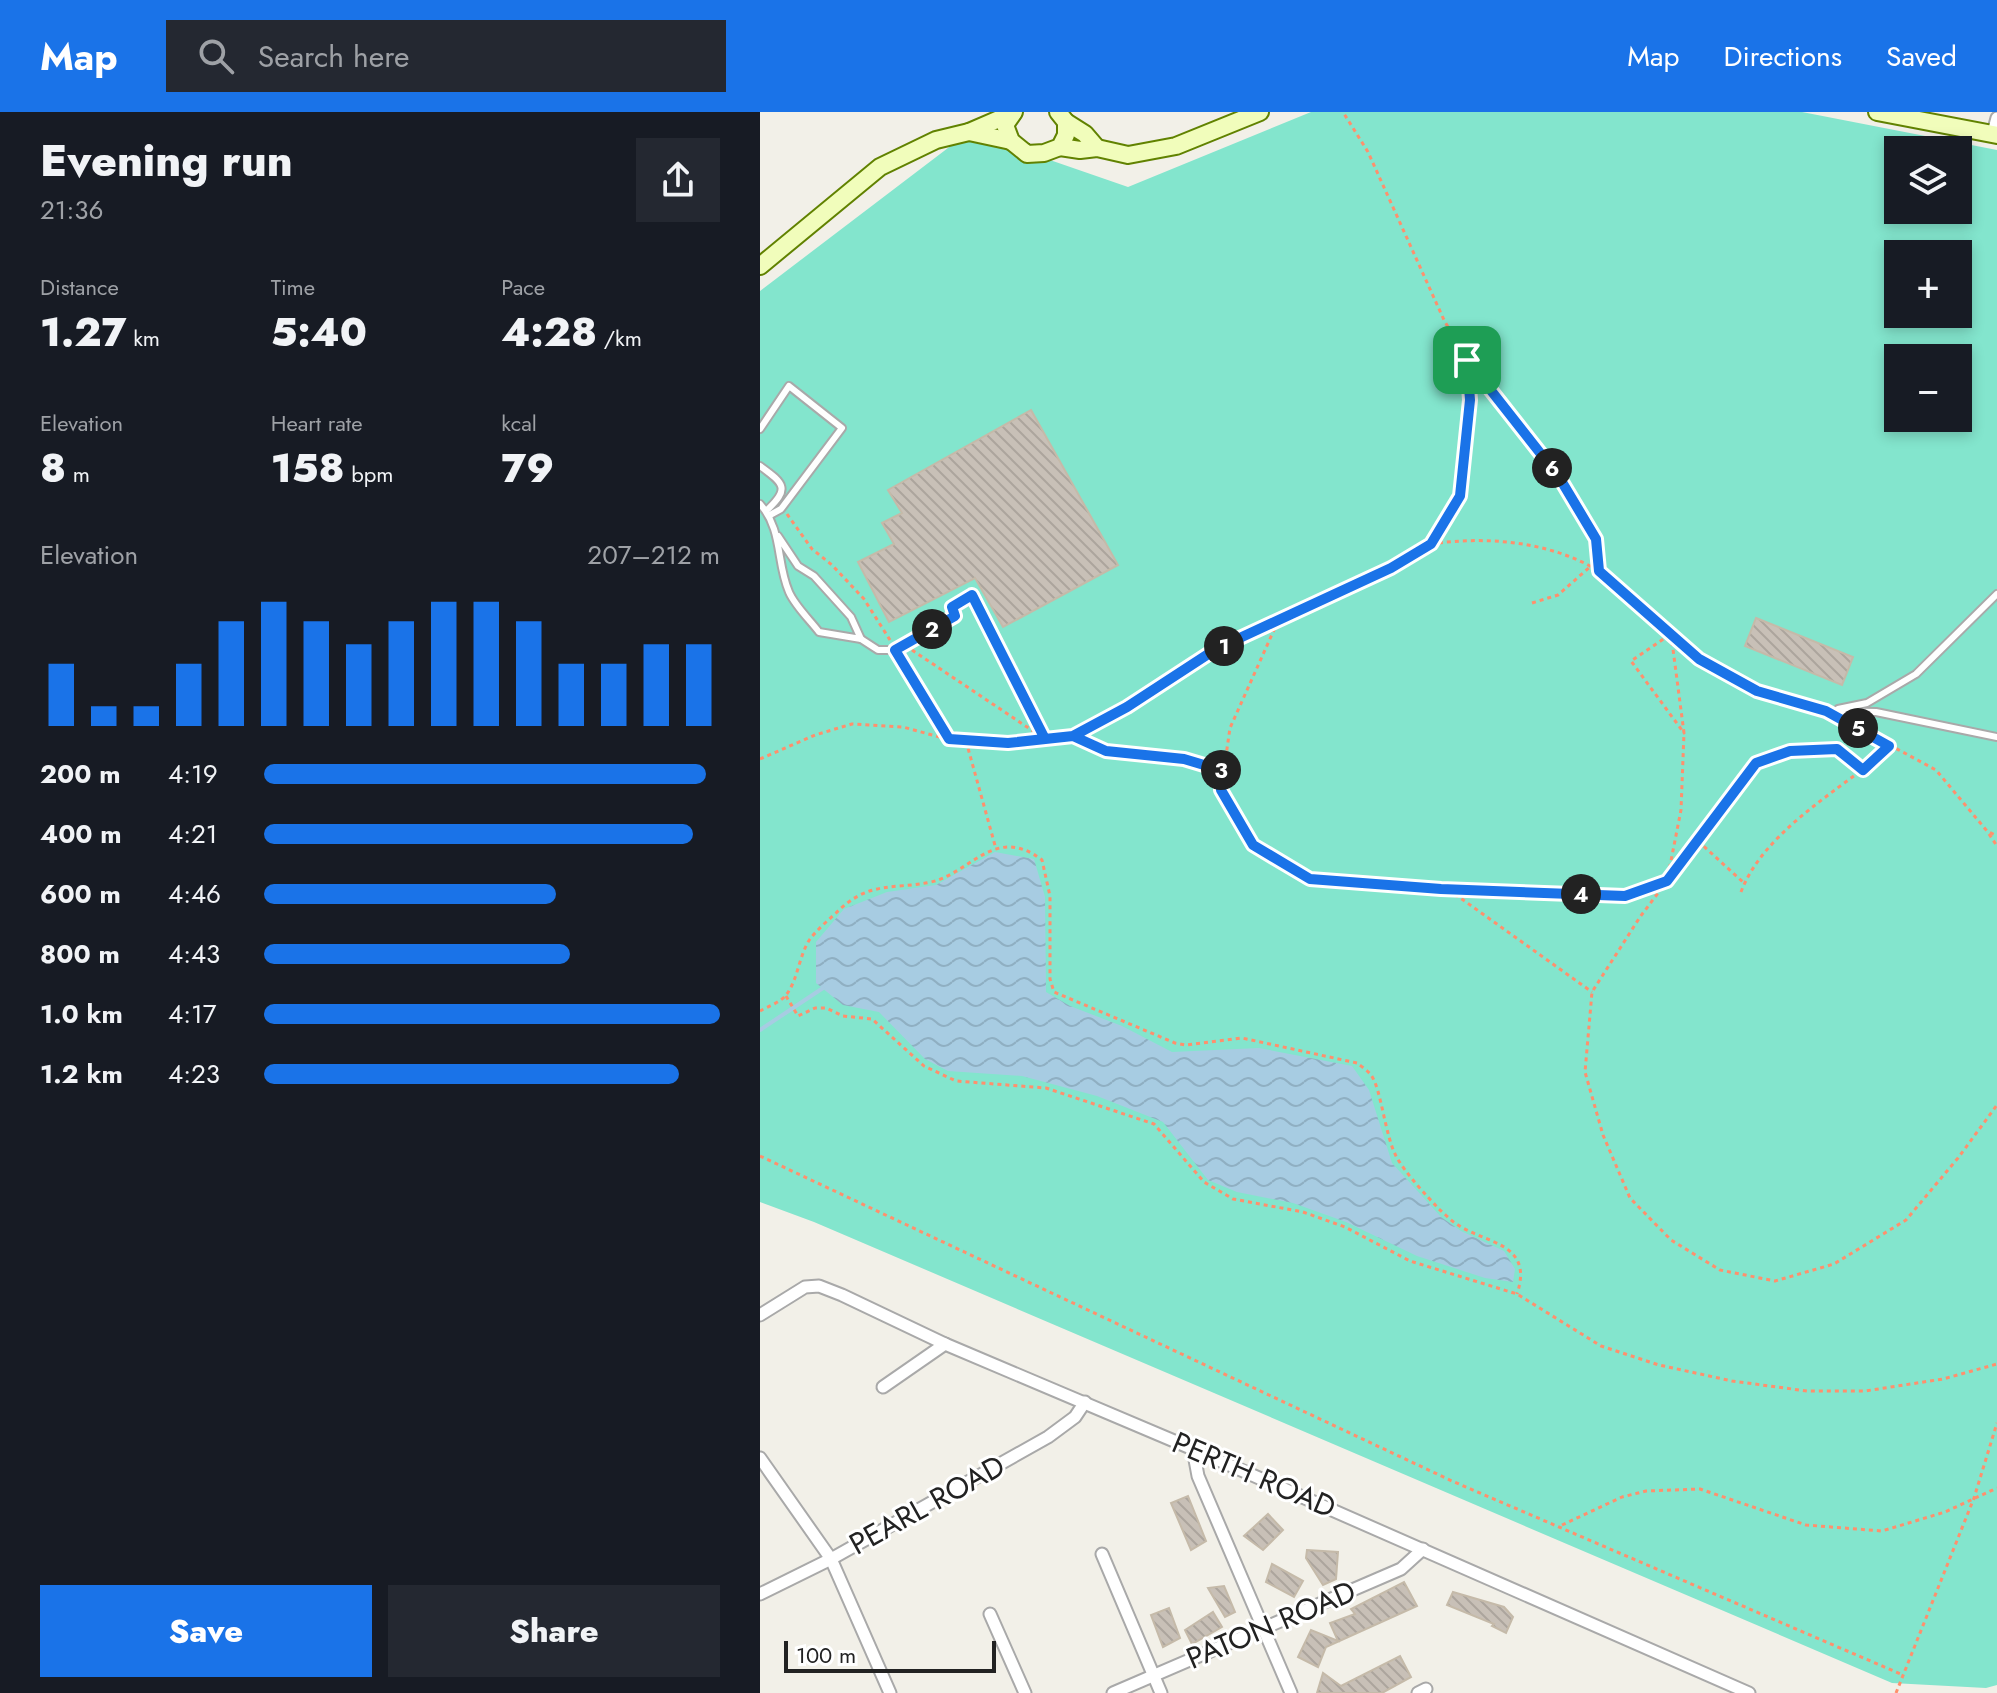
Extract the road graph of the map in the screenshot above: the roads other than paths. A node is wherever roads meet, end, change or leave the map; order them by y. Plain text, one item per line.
1 (1013, 112) edge
2 (1260, 112) edge
3 (1877, 112) edge
4 (1062, 117) edge
5 (1996, 129) edge
6 (969, 132) junction
7 (1011, 141) junction
8 (1060, 147) junction
9 (1097, 148) junction
10 (760, 266) edge
11 (760, 429) edge
12 (760, 466) edge
13 (760, 504) edge
14 (768, 513) junction
15 (778, 536) junction
16 (1997, 594) edge
17 (955, 616) road end
18 (861, 639) junction
19 (1699, 659) road end
20 (1826, 711) junction
21 (1997, 737) edge
22 (760, 1315) edge
23 (945, 1344) junction
24 (883, 1387) dead end
25 (1085, 1402) junction
26 (1193, 1449) junction
27 (760, 1458) edge
28 (1423, 1549) junction
29 (1102, 1554) dead end
30 (831, 1559) junction
31 (760, 1594) edge
32 (990, 1614) dead end
33 (1262, 1630) junction
34 (1153, 1676) junction
35 (1729, 1689) edge
36 (890, 1693) edge
37 (1025, 1693) edge
38 (1113, 1693) edge
39 (1161, 1693) edge
40 (1291, 1693) edge
41 (1749, 1693) edge

1 - 6 street
1 - 7 street
2 - 9 street
3 - 5 street
4 - 8 street
4 - 9 street
6 - 7 street
6 - 10 street
7 - 8 street
8 - 9 street
11 - 14 lane
12 - 14 lane
13 - 14 lane
14 - 15 lane
15 - 18 lane
15 - 18 lane
16 - 20 lane
17 - 18 lane
19 - 20 lane
20 - 21 lane
22 - 23 street, PERTH ROAD
23 - 24 street
23 - 25 street, PERTH ROAD
25 - 26 street, PERTH ROAD
25 - 30 street, PEARL ROAD
26 - 28 street, PERTH ROAD
26 - 33 street
27 - 30 street
28 - 33 street, PATON ROAD
28 - 35 street, PERTH ROAD
29 - 34 street
30 - 31 street, PEARL ROAD
30 - 36 street
32 - 37 street
33 - 34 street, PATON ROAD
33 - 40 street
34 - 38 street, PATON ROAD
34 - 39 street
35 - 41 street, PERTH ROAD

